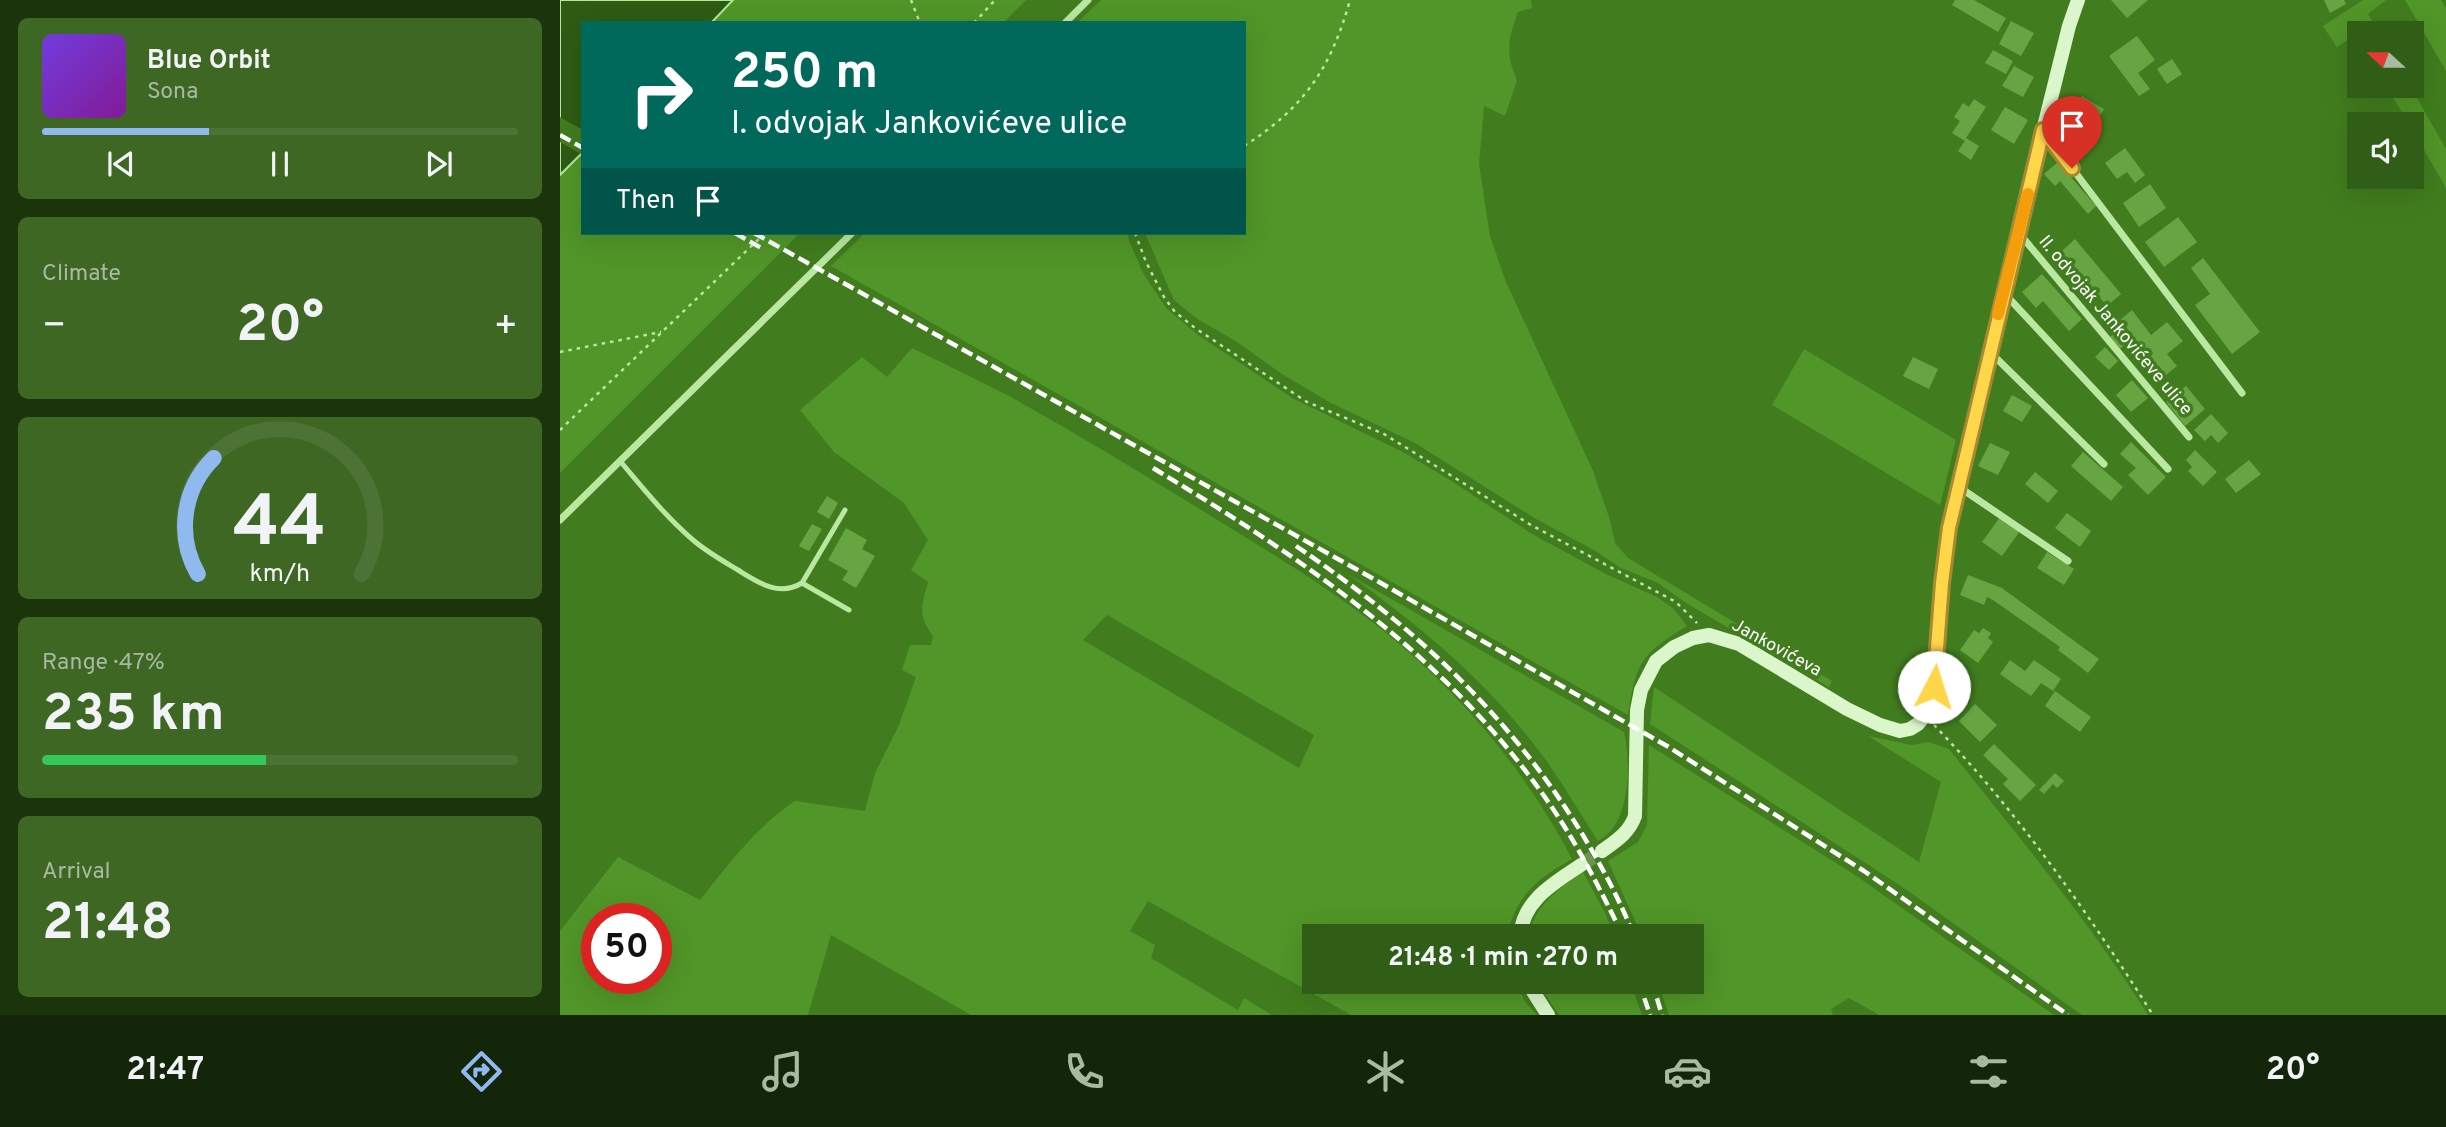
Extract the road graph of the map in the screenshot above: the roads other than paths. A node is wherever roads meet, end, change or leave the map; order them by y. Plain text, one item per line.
1 (1088, 0) edge
2 (2078, 0) edge
3 (1067, 21) edge
4 (2043, 130) junction
5 (2018, 233) junction
6 (850, 235) edge
7 (2003, 292) junction
8 (1990, 352) junction
9 (2242, 393) dead end
10 (2189, 437) dead end
11 (619, 460) junction
12 (2104, 464) dead end
13 (2168, 469) dead end
14 (1959, 487) junction
15 (845, 510) dead end
16 (560, 520) edge
17 (2068, 561) dead end
18 (802, 583) junction
19 (849, 610) dead end
20 (1602, 851) tunnel mouth
21 (1581, 865) tunnel mouth
22 (1522, 924) edge
23 (1535, 994) edge
24 (1548, 1015) edge

1 - 3 street
2 - 4 main road
4 - 5 main road
4 - 9 street
5 - 7 main road
5 - 10 street, II. odvojak Jankovićeve ulice
6 - 11 street
7 - 8 main road
7 - 13 street
8 - 12 street
8 - 14 main road
11 - 16 street
11 - 18 lane
14 - 17 street
14 - 20 main road, Jankovićeva
15 - 18 lane
18 - 19 lane
21 - 22 main road
23 - 24 main road

